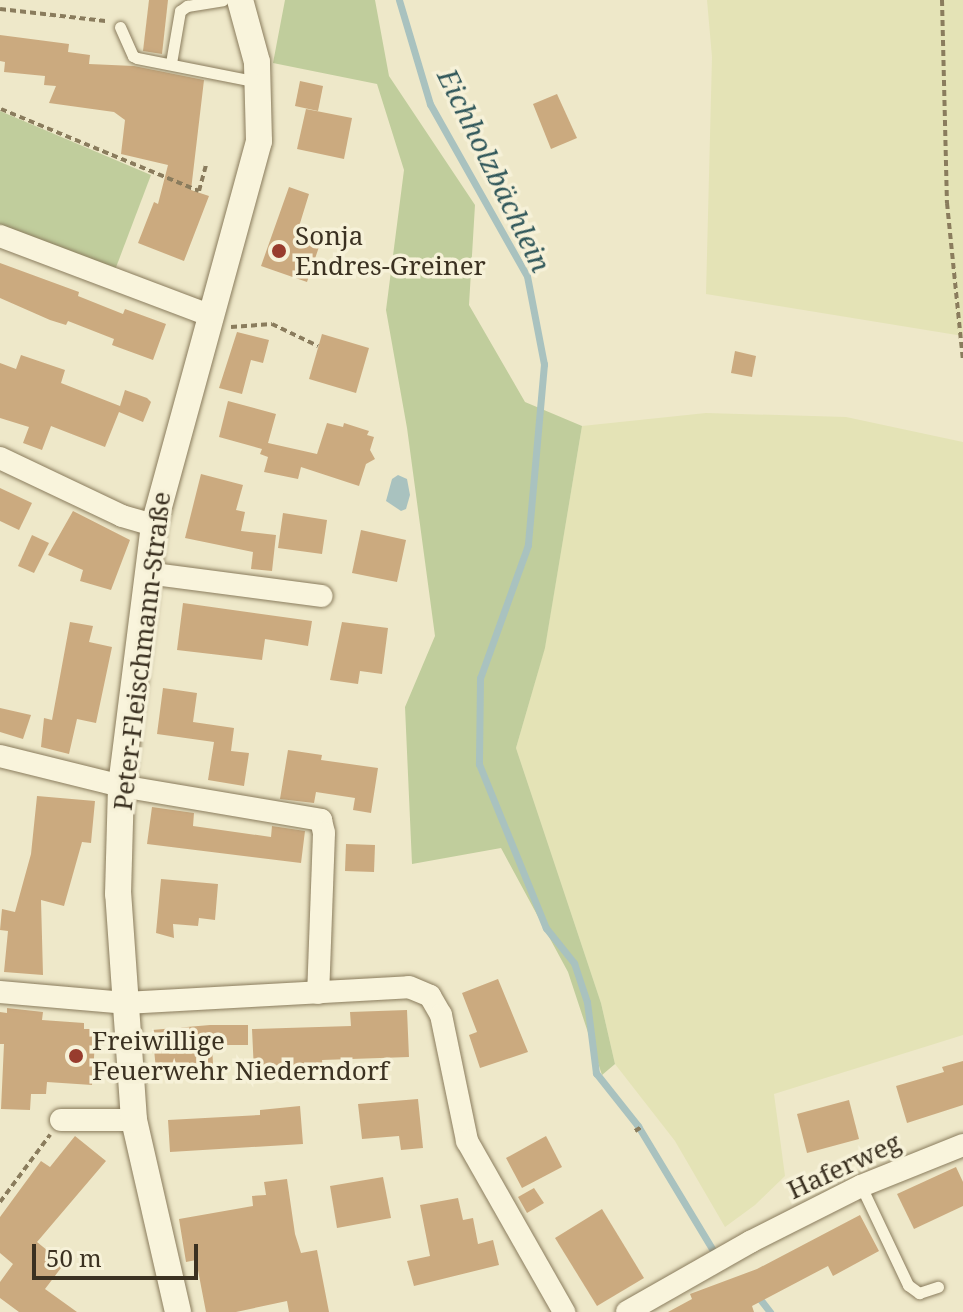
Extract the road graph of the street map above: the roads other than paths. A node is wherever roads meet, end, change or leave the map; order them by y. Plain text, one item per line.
1 (223, 0) edge
2 (240, 0) edge
3 (120, 27) road end
4 (171, 63) junction
5 (258, 82) junction
6 (0, 236) edge
7 (209, 318) junction
8 (0, 458) edge
9 (154, 525) junction
10 (147, 573) junction
11 (321, 596) dead end
12 (0, 756) edge
13 (121, 786) junction
14 (0, 992) edge
15 (318, 993) junction
16 (125, 1003) junction
17 (61, 1120) road end
18 (134, 1120) junction
19 (963, 1145) edge
20 (861, 1186) junction
21 (938, 1287) dead end
22 (178, 1312) edge
23 (564, 1312) edge
24 (627, 1312) edge

1 - 4 lane
2 - 5 street, Peter-Fleischmann-Straße
3 - 4 lane
4 - 5 lane
5 - 7 street, Peter-Fleischmann-Straße
6 - 7 street
7 - 9 street, Peter-Fleischmann-Straße
8 - 9 street
9 - 10 street, Peter-Fleischmann-Straße
10 - 11 street
10 - 13 street, Peter-Fleischmann-Straße
12 - 13 street
13 - 15 street
13 - 16 street, Peter-Fleischmann-Straße
14 - 16 street
15 - 16 street
15 - 23 street
16 - 18 street, Peter-Fleischmann-Straße
17 - 18 street
18 - 22 street, Peter-Fleischmann-Straße
19 - 20 street, Haferweg
20 - 21 lane
20 - 24 street, Haferweg

